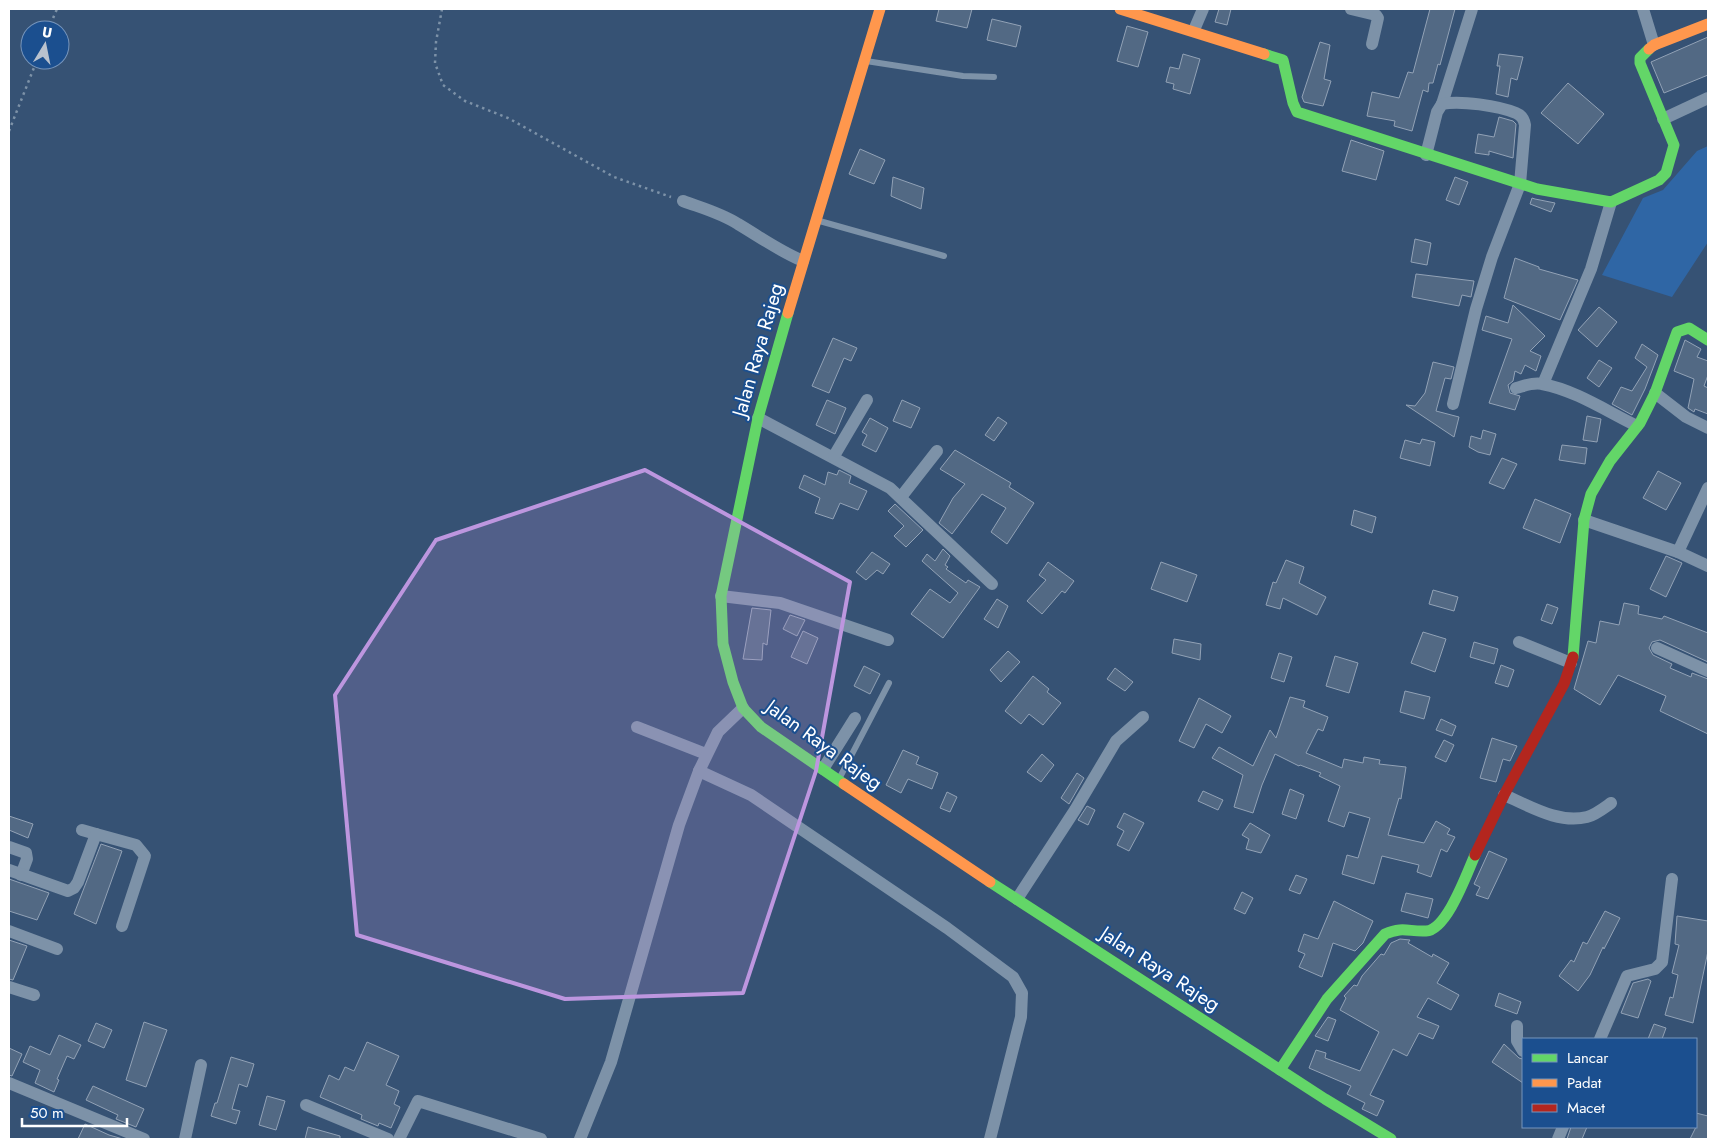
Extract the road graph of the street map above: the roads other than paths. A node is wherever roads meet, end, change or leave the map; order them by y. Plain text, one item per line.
1 (880, 9) edge
2 (1120, 9) edge
3 (1203, 9) edge
4 (1351, 9) edge
5 (1472, 9) edge
6 (1642, 9) edge
7 (1708, 24) edge
8 (1194, 30) junction
9 (1372, 44) dead end
10 (1654, 45) junction
11 (864, 60) junction
12 (994, 77) dead end
13 (1708, 98) edge
14 (1442, 104) junction
15 (1663, 118) junction
16 (1426, 155) junction
17 (1520, 184) junction
18 (683, 201) road end
19 (1611, 202) junction
20 (815, 219) junction
21 (944, 256) dead end
22 (803, 261) junction
23 (1708, 340) edge
24 (1543, 384) junction
25 (1516, 388) dead end
26 (1655, 393) junction
27 (867, 400) dead end
28 (1453, 404) dead end
29 (758, 418) junction
30 (1637, 426) junction
31 (1708, 428) edge
32 (937, 451) dead end
33 (834, 456) junction
34 (1708, 488) edge
35 (901, 497) junction
36 (1584, 520) junction
37 (1678, 552) junction
38 (1708, 566) edge
39 (992, 584) dead end
40 (722, 596) junction
41 (888, 640) dead end
42 (1519, 642) dead end
43 (1657, 648) dead end
44 (1571, 663) junction
45 (1708, 672) edge
46 (889, 683) dead end
47 (744, 708) junction
48 (1144, 717) dead end
49 (855, 718) dead end
50 (637, 727) dead end
51 (706, 754) junction
52 (823, 769) junction
53 (699, 771) junction
54 (838, 780) junction
55 (1504, 795) junction
56 (1611, 804) dead end
57 (82, 830) dead end
58 (96, 834) junction
59 (9, 847) edge
60 (15, 872) edge
61 (1672, 879) dead end
62 (1017, 899) junction
63 (122, 926) dead end
64 (9, 931) edge
65 (56, 949) dead end
66 (9, 987) edge
67 (34, 995) dead end
68 (1517, 1026) dead end
69 (1600, 1038) edge
70 (1522, 1050) edge
71 (201, 1065) dead end
72 (1280, 1070) junction
73 (9, 1083) edge
74 (306, 1105) dead end
75 (113, 1134) edge
76 (1379, 1136) edge
77 (144, 1139) edge
78 (185, 1139) edge
79 (388, 1139) edge
80 (399, 1139) edge
81 (541, 1139) edge
82 (580, 1139) edge
83 (990, 1139) edge
84 (1391, 1139) edge

1 - 11 street, Jalan Raya Rajeg
2 - 8 street
3 - 8 street
4 - 9 street
5 - 14 street
6 - 10 street
7 - 10 street
8 - 16 street
10 - 15 street
11 - 12 lane
11 - 20 street, Jalan Raya Rajeg
13 - 15 street
14 - 16 street
14 - 17 street
15 - 19 street
16 - 17 street
17 - 19 street
17 - 28 street
18 - 22 street
19 - 24 street
20 - 21 lane
20 - 22 street, Jalan Raya Rajeg
22 - 29 street, Jalan Raya Rajeg
23 - 26 street
24 - 25 street
24 - 30 street
26 - 30 street
26 - 31 street
27 - 33 street
29 - 33 street
29 - 40 street, Jalan Raya Rajeg
30 - 36 street
32 - 35 street
33 - 35 street
34 - 37 street
35 - 39 street
36 - 37 street
36 - 44 street
37 - 38 street
40 - 41 street
40 - 47 street, Jalan Raya Rajeg
42 - 44 street
43 - 45 street
44 - 55 street
46 - 54 lane
47 - 51 street
47 - 52 street, Jalan Raya Rajeg
48 - 62 street
49 - 52 street
50 - 51 street
51 - 53 street
52 - 54 street, Jalan Raya Rajeg
53 - 82 street
53 - 83 street
54 - 62 street, Jalan Raya Rajeg
55 - 56 street
55 - 72 street
57 - 58 street
58 - 60 street
58 - 63 street
59 - 60 street
61 - 69 street
62 - 72 street, Jalan Raya Rajeg
64 - 65 street
66 - 67 street
68 - 70 street
71 - 78 street
72 - 76 street, Jalan Raya Rajeg
73 - 75 street
74 - 79 street
75 - 77 street
76 - 84 street, Jalan Raya Rajeg
80 - 81 street

